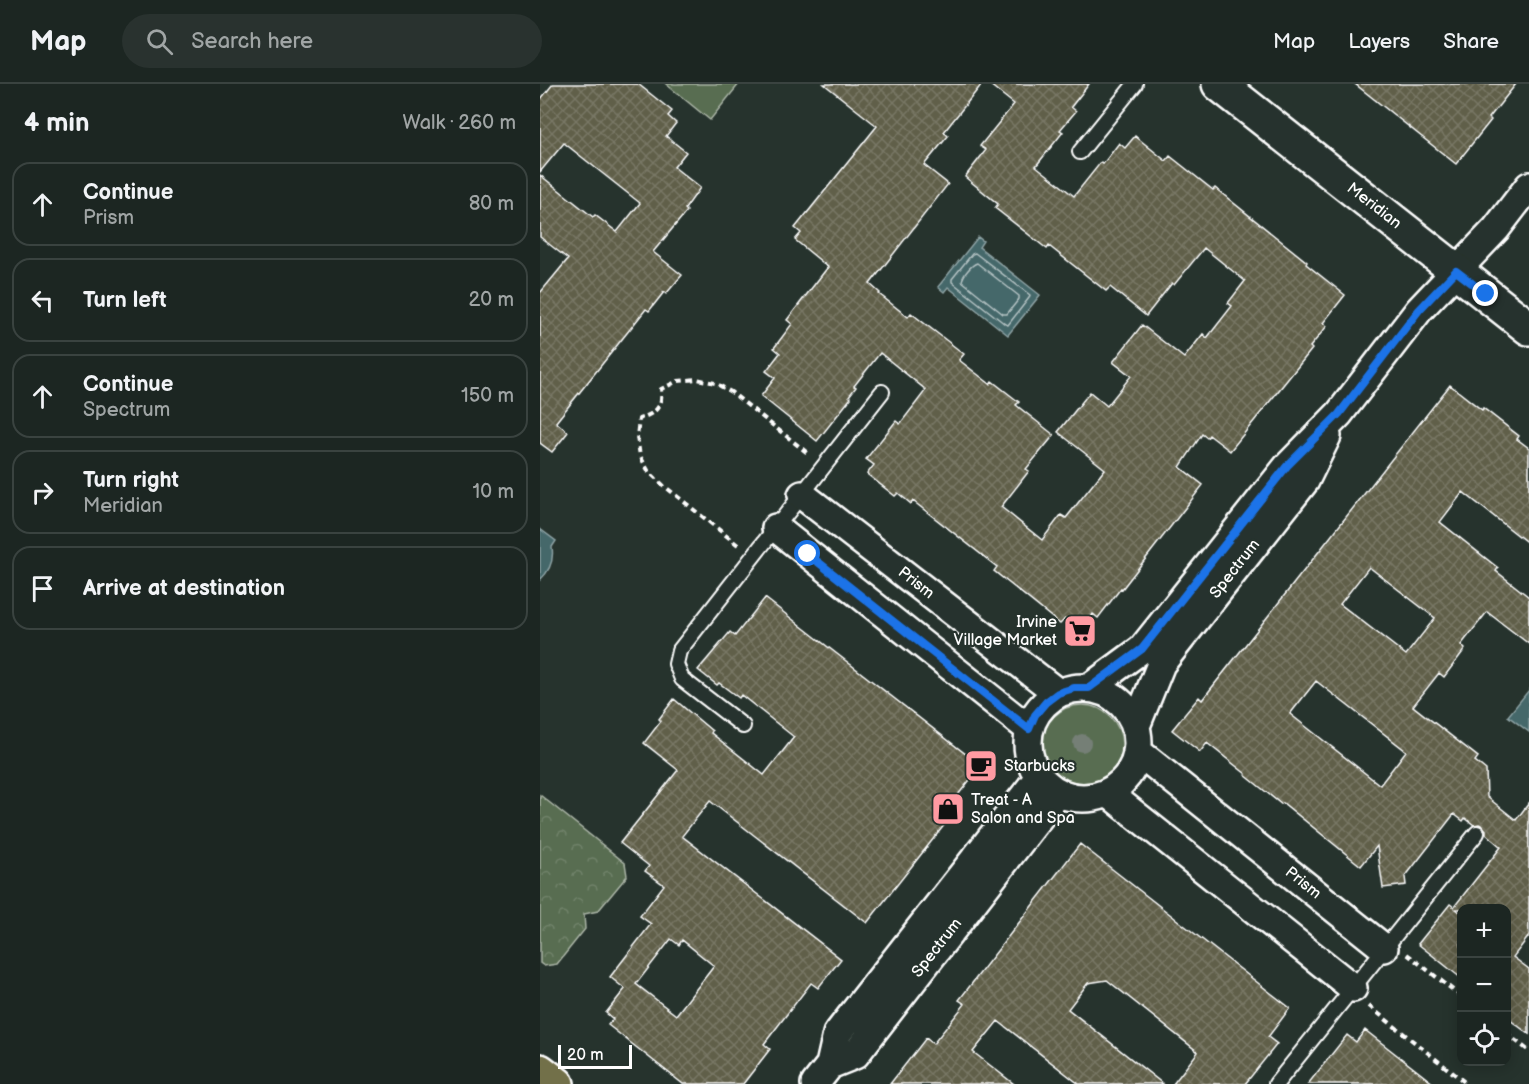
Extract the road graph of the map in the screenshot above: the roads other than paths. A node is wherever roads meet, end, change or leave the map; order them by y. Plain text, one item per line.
1 (1135, 84) edge
2 (1219, 84) edge
3 (1080, 152) dead end
4 (1529, 186) edge
5 (1456, 271) junction
6 (1529, 328) edge
7 (882, 392) dead end
8 (1339, 414) junction
9 (802, 495) junction
10 (776, 528) junction
11 (1089, 688) junction
12 (1058, 693) junction
13 (743, 726) dead end
14 (1029, 729) junction
15 (1137, 738) junction
16 (1049, 785) junction
17 (1108, 793) junction
18 (1477, 833) dead end
19 (1387, 944) junction
20 (1351, 990) junction
21 (540, 1071) edge
22 (822, 1075) edge
23 (557, 1084) edge
24 (1276, 1084) edge

1 - 3 lane
2 - 5 street, Meridian
4 - 5 street, Spectrum
5 - 6 street, Meridian
5 - 8 street, Spectrum
7 - 9 lane
8 - 11 street, Spectrum
8 - 15 street, Spectrum
9 - 10 lane
9 - 12 street, Prism
10 - 13 lane
10 - 14 street
11 - 12 street
11 - 15 street
12 - 14 street
14 - 16 street
15 - 17 street
15 - 19 street, Prism
16 - 17 street
16 - 22 street, Spectrum
17 - 20 street
18 - 19 lane
19 - 20 lane
20 - 24 lane
21 - 23 main road

